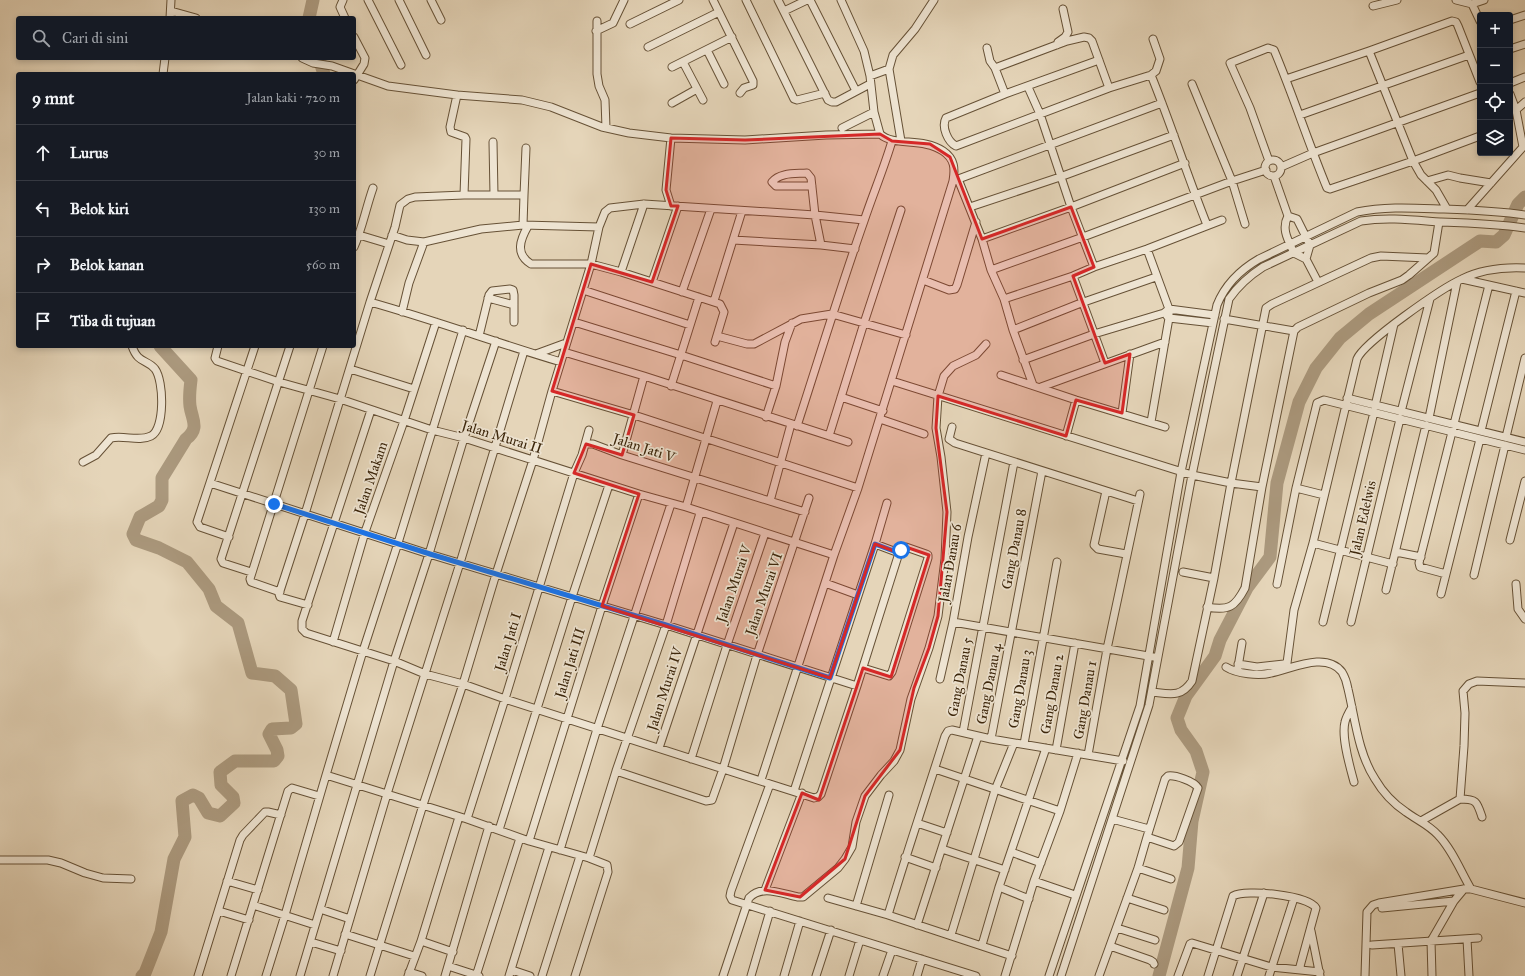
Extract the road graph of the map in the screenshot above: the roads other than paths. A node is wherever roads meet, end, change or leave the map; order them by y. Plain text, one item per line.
1 (171, 0) edge
2 (344, 0) edge
3 (368, 0) edge
4 (399, 0) edge
5 (431, 0) edge
6 (624, 0) edge
7 (679, 0) edge
8 (713, 0) edge
9 (746, 0) edge
10 (778, 0) edge
11 (809, 0) edge
12 (841, 0) edge
13 (934, 0) edge
14 (1397, 0) edge
15 (1456, 0) edge
16 (1484, 0) edge
17 (1472, 4) junction
18 (1373, 6) dead end
19 (1063, 9) dead end
20 (719, 12) junction
21 (784, 12) junction
22 (171, 14) edge
23 (1477, 15) edge
24 (1525, 15) edge
25 (184, 16) edge
26 (344, 16) edge
27 (1513, 19) edge
28 (441, 20) dead end
29 (597, 21) dead end
30 (630, 24) dead end
31 (596, 31) junction
32 (732, 37) junction
33 (1153, 39) dead end
34 (356, 41) edge
35 (1525, 44) edge
36 (1057, 45) junction
37 (648, 47) dead end
38 (987, 48) dead end
39 (1513, 48) edge
40 (707, 50) junction
41 (1369, 51) junction
42 (426, 55) dead end
43 (1469, 55) junction
44 (165, 60) edge
45 (306, 60) edge
46 (1099, 60) junction
47 (683, 62) junction
48 (401, 65) dead end
49 (672, 67) dead end
50 (995, 68) junction
51 (889, 70) junction
52 (163, 72) edge
53 (345, 72) edge
54 (1150, 75) junction
55 (1477, 75) edge
56 (356, 76) edge
57 (870, 76) junction
58 (356, 77) edge
59 (1525, 77) edge
60 (1286, 79) junction
61 (1513, 82) edge
62 (724, 84) dead end
63 (870, 84) junction
64 (1192, 84) dead end
65 (1028, 87) junction
66 (1383, 87) junction
67 (1109, 88) junction
68 (696, 89) junction
69 (856, 91) junction
70 (740, 93) dead end
71 (825, 93) junction
72 (457, 94) junction
73 (1005, 94) junction
74 (1477, 94) edge
75 (703, 100) dead end
76 (1513, 102) edge
77 (1525, 102) edge
78 (672, 103) dead end
79 (1162, 103) junction
80 (1516, 110) junction
81 (874, 112) junction
82 (1040, 114) junction
83 (1300, 115) junction
84 (1398, 124) junction
85 (606, 128) junction
86 (842, 128) dead end
87 (880, 134) junction
88 (1174, 135) junction
89 (1477, 137) edge
90 (671, 138) junction
91 (901, 140) junction
92 (892, 141) junction
93 (494, 142) dead end
94 (1050, 144) junction
95 (526, 148) dead end
96 (1525, 152) edge
97 (1313, 153) junction
98 (1516, 155) junction
99 (1269, 161) junction
100 (1413, 161) junction
101 (1185, 163) junction
102 (1281, 166) junction
103 (1266, 170) junction
104 (1060, 176) junction
105 (1274, 176) junction
106 (956, 180) junction
107 (1232, 181) junction
108 (1427, 181) junction
109 (1491, 183) junction
110 (812, 186) junction
111 (373, 188) dead end
112 (464, 195) junction
113 (494, 195) junction
114 (524, 195) junction
115 (1196, 196) junction
116 (644, 204) junction
117 (674, 206) junction
118 (970, 207) junction
119 (1071, 207) junction
120 (711, 209) junction
121 (1447, 209) junction
122 (901, 210) dead end
123 (1467, 210) junction
124 (742, 211) junction
125 (815, 215) junction
126 (1525, 215) edge
127 (1288, 216) junction
128 (864, 220) junction
129 (1222, 220) dead end
130 (976, 222) junction
131 (1439, 222) junction
132 (1245, 224) dead end
133 (357, 225) edge
134 (1207, 225) junction
135 (525, 226) junction
136 (599, 227) junction
137 (1525, 227) edge
138 (359, 235) junction
139 (392, 235) junction
140 (1306, 236) junction
141 (1083, 238) junction
142 (982, 239) junction
143 (733, 240) junction
144 (356, 242) edge
145 (424, 242) junction
146 (389, 244) junction
147 (1290, 244) junction
148 (821, 245) junction
149 (1310, 245) junction
150 (855, 249) junction
151 (1147, 249) junction
152 (1294, 253) junction
153 (1428, 258) junction
154 (1306, 259) junction
155 (591, 264) junction
156 (1094, 267) junction
157 (1525, 268) edge
158 (992, 270) junction
159 (621, 272) junction
160 (1073, 276) junction
161 (1156, 277) junction
162 (923, 280) junction
163 (1459, 281) junction
164 (652, 282) junction
165 (1318, 282) junction
166 (1489, 285) junction
167 (583, 290) junction
168 (1516, 291) junction
169 (682, 292) junction
170 (1525, 293) edge
171 (488, 298) junction
172 (699, 298) junction
173 (1004, 299) junction
174 (1430, 299) junction
175 (714, 301) junction
176 (370, 302) junction
177 (1083, 303) junction
178 (514, 305) junction
179 (1217, 305) junction
180 (1226, 307) junction
181 (402, 312) junction
182 (1167, 313) junction
183 (832, 314) junction
184 (1215, 315) junction
185 (1224, 319) junction
186 (436, 322) junction
187 (514, 322) dead end
188 (574, 322) junction
189 (792, 323) junction
190 (864, 323) junction
191 (1214, 323) junction
192 (1394, 324) junction
193 (690, 325) junction
194 (1263, 325) junction
195 (463, 330) junction
196 (1013, 330) junction
197 (1294, 331) junction
198 (1094, 334) junction
199 (906, 335) junction
200 (479, 336) junction
201 (496, 341) junction
202 (1165, 342) junction
203 (566, 343) junction
204 (986, 344) dead end
205 (133, 348) edge
206 (218, 348) edge
207 (254, 348) edge
208 (289, 348) edge
209 (322, 348) edge
210 (524, 352) junction
211 (564, 352) junction
212 (536, 354) junction
213 (1130, 354) junction
214 (681, 355) junction
215 (1525, 358) edge
216 (1023, 360) junction
217 (561, 362) junction
218 (1105, 363) junction
219 (350, 369) junction
220 (248, 370) junction
221 (1001, 374) dead end
222 (644, 376) junction
223 (892, 381) junction
224 (279, 382) junction
225 (1033, 385) junction
226 (671, 386) junction
227 (776, 386) junction
228 (1041, 387) junction
229 (414, 390) junction
230 (309, 391) junction
231 (552, 391) junction
232 (938, 396) junction
233 (841, 397) junction
234 (340, 399) junction
235 (717, 400) junction
236 (1076, 400) junction
237 (1346, 402) junction
238 (1374, 409) junction
239 (372, 410) junction
240 (883, 411) junction
241 (1122, 413) junction
242 (634, 415) junction
243 (1400, 415) junction
244 (766, 416) junction
245 (880, 419) junction
246 (404, 421) junction
247 (1151, 422) junction
248 (1428, 422) junction
249 (794, 425) junction
250 (952, 427) dead end
251 (1165, 427) dead end
252 (1453, 428) junction
253 (432, 430) junction
254 (590, 430) dead end
255 (1481, 431) junction
256 (924, 434) dead end
257 (829, 436) junction
258 (1066, 436) junction
259 (1506, 437) junction
260 (464, 438) junction
261 (705, 439) junction
262 (1480, 439) junction
263 (848, 442) dead end
264 (1525, 442) edge
265 (586, 444) junction
266 (1505, 445) junction
267 (495, 448) junction
268 (1525, 450) edge
269 (986, 453) junction
270 (622, 455) junction
271 (533, 460) junction
272 (83, 462) dead end
273 (1014, 462) junction
274 (780, 463) junction
275 (1042, 470) junction
276 (1181, 472) junction
277 (574, 473) junction
278 (1192, 475) junction
279 (694, 478) junction
280 (1525, 481) edge
281 (210, 483) junction
282 (1231, 483) junction
283 (609, 485) junction
284 (1262, 487) junction
285 (858, 488) junction
286 (1296, 488) junction
287 (1106, 491) junction
288 (243, 494) junction
289 (639, 494) junction
290 (1140, 494) dead end
291 (1324, 495) junction
292 (809, 498) dead end
293 (770, 501) junction
294 (1138, 502) junction
295 (887, 503) dead end
296 (274, 504) junction
297 (671, 504) junction
298 (686, 507) junction
299 (700, 512) junction
300 (805, 512) junction
301 (305, 514) junction
302 (334, 522) junction
303 (734, 523) junction
304 (365, 532) junction
305 (765, 533) junction
306 (229, 537) junction
307 (1510, 540) dead end
308 (795, 542) junction
309 (398, 543) junction
310 (1313, 543) junction
311 (875, 544) junction
312 (1340, 550) junction
313 (1396, 552) junction
314 (899, 553) junction
315 (430, 554) junction
316 (1126, 554) junction
317 (834, 555) junction
318 (1421, 557) junction
319 (1367, 558) junction
320 (1056, 562) dead end
321 (460, 563) junction
322 (1393, 564) junction
323 (251, 572) junction
324 (1183, 572) dead end
325 (496, 574) junction
326 (1446, 574) junction
327 (1474, 575) dead end
328 (1214, 578) junction
329 (825, 583) junction
330 (1277, 584) dead end
331 (1516, 584) dead end
332 (539, 586) junction
333 (1386, 590) dead end
334 (280, 592) junction
335 (1441, 594) dead end
336 (858, 595) junction
337 (572, 596) junction
338 (308, 605) junction
339 (602, 606) junction
340 (1207, 608) junction
341 (634, 616) junction
342 (1525, 618) edge
343 (953, 622) junction
344 (1323, 622) dead end
345 (1351, 622) dead end
346 (666, 625) junction
347 (983, 628) junction
348 (1011, 633) junction
349 (696, 635) junction
350 (1043, 638) junction
351 (333, 642) junction
352 (1075, 643) junction
353 (1242, 643) dead end
354 (727, 645) junction
355 (1107, 649) junction
356 (363, 651) junction
357 (757, 655) junction
358 (1150, 656) junction
359 (1158, 658) junction
360 (394, 661) junction
361 (798, 667) junction
362 (1226, 667) dead end
363 (863, 668) junction
364 (1238, 668) junction
365 (425, 674) junction
366 (830, 678) junction
367 (940, 679) dead end
368 (1525, 683) edge
369 (463, 684) junction
370 (857, 686) junction
371 (1152, 692) junction
372 (505, 700) junction
373 (1352, 707) junction
374 (536, 710) junction
375 (566, 719) junction
376 (597, 729) junction
377 (963, 732) junction
378 (978, 736) junction
379 (629, 738) junction
380 (992, 739) junction
381 (1014, 743) junction
382 (1024, 744) junction
383 (659, 748) junction
384 (1046, 748) junction
385 (1056, 750) junction
386 (1078, 753) junction
387 (1088, 755) junction
388 (691, 758) junction
389 (1123, 761) junction
390 (722, 769) junction
391 (935, 769) junction
392 (616, 772) junction
393 (326, 775) junction
394 (965, 778) junction
395 (761, 780) junction
396 (1354, 782) dead end
397 (770, 784) junction
398 (357, 785) junction
399 (995, 790) junction
400 (794, 791) junction
401 (802, 793) junction
402 (387, 794) junction
403 (889, 795) dead end
404 (319, 796) junction
405 (1460, 799) junction
406 (1029, 801) junction
407 (423, 805) junction
408 (1060, 811) junction
409 (281, 815) junction
410 (459, 817) junction
411 (1482, 817) dead end
412 (467, 819) junction
413 (1112, 819) junction
414 (1421, 821) junction
415 (917, 823) junction
416 (489, 826) junction
417 (1149, 829) junction
418 (500, 830) junction
419 (946, 833) junction
420 (1147, 837) junction
421 (520, 838) junction
422 (529, 840) junction
423 (550, 847) junction
424 (942, 849) junction
425 (560, 850) junction
426 (1011, 852) junction
427 (580, 856) junction
428 (905, 857) junction
429 (589, 858) junction
430 (0, 860) edge
431 (974, 860) junction
432 (1042, 863) junction
433 (936, 868) junction
434 (1138, 868) junction
435 (1005, 870) junction
436 (1171, 878) dead end
437 (131, 879) dead end
438 (227, 881) junction
439 (1034, 881) junction
440 (999, 887) junction
441 (1467, 889) junction
442 (258, 890) junction
443 (765, 890) junction
444 (1264, 893) junction
445 (1075, 895) junction
446 (828, 898) dead end
447 (1127, 898) junction
448 (1294, 898) junction
449 (1029, 899) junction
450 (1454, 901) junction
451 (1525, 903) edge
452 (747, 904) junction
453 (253, 905) junction
454 (856, 906) junction
455 (1382, 908) dead end
456 (320, 909) junction
457 (1164, 910) dead end
458 (219, 911) junction
459 (770, 911) junction
460 (285, 915) junction
461 (888, 915) junction
462 (350, 919) junction
463 (249, 920) junction
464 (800, 920) junction
465 (917, 924) junction
466 (315, 925) junction
467 (1117, 928) junction
468 (1311, 929) junction
469 (831, 930) junction
470 (345, 934) junction
471 (951, 936) junction
472 (1478, 938) dead end
473 (1467, 939) junction
474 (860, 940) junction
475 (1155, 940) dead end
476 (421, 941) junction
477 (1431, 941) junction
478 (311, 942) junction
479 (380, 944) junction
480 (1398, 944) junction
481 (982, 945) junction
482 (1372, 945) dead end
483 (1110, 946) junction
484 (892, 950) junction
485 (341, 951) junction
486 (1216, 951) junction
487 (453, 952) junction
488 (414, 956) junction
489 (1012, 956) junction
490 (922, 959) junction
491 (1243, 959) junction
492 (1154, 964) dead end
493 (448, 966) junction
494 (1271, 968) junction
495 (1299, 970) junction
496 (951, 972) edge
497 (511, 973) edge
498 (1291, 973) edge
499 (409, 974) edge
500 (1320, 974) edge
501 (198, 976) edge
502 (231, 976) edge
503 (266, 976) edge
504 (300, 976) edge
505 (334, 976) edge
506 (370, 976) edge
507 (422, 976) edge
508 (445, 976) edge
509 (477, 976) edge
510 (530, 976) edge
511 (542, 976) edge
512 (575, 976) edge
513 (723, 976) edge
514 (751, 976) edge
515 (784, 976) edge
516 (816, 976) edge
517 (849, 976) edge
518 (883, 976) edge
519 (916, 976) edge
520 (976, 976) edge
521 (1005, 976) edge
522 (1049, 976) edge
523 (1061, 976) edge
524 (1099, 976) edge
525 (1178, 976) edge
526 (1208, 976) edge
527 (1237, 976) edge
528 (1269, 976) edge
529 (1364, 976) edge
530 (1401, 976) edge
531 (1432, 976) edge
532 (1469, 976) edge

1 - 22 street
2 - 26 street
3 - 48 street
4 - 42 street
5 - 28 street
6 - 31 street
7 - 30 street
8 - 20 street
9 - 71 street
10 - 21 street
11 - 21 street
11 - 69 street
12 - 57 street
13 - 51 street
14 - 18 street
15 - 17 street
16 - 17 street
17 - 23 street
19 - 36 street
20 - 32 street
20 - 37 street
21 - 71 street
22 - 25 street
24 - 27 street
29 - 31 street
31 - 85 street
32 - 40 street
32 - 70 street
33 - 54 street
34 - 56 street
35 - 39 street
36 - 46 street
36 - 50 street
38 - 50 street
40 - 47 street
40 - 62 street
41 - 43 street
41 - 60 street
41 - 66 street
43 - 55 street
43 - 66 street
44 - 52 street
45 - 53 street
46 - 65 street
46 - 67 street
47 - 49 street
47 - 68 street
50 - 73 street
51 - 57 street
51 - 91 street
54 - 67 street
54 - 79 street
57 - 63 street
58 - 72 street
59 - 61 street
60 - 83 street
60 - 99 street
63 - 69 street
63 - 81 street
64 - 107 street
65 - 73 street
65 - 82 street
66 - 83 street
66 - 84 street
67 - 82 street
68 - 75 street
68 - 78 street
69 - 71 street
72 - 85 street
72 - 112 street
73 - 82 street
74 - 84 street
76 - 80 street
77 - 80 street
79 - 88 street
79 - 94 street
80 - 98 street
81 - 86 street
81 - 87 street
82 - 94 street
83 - 97 street
84 - 97 street
84 - 100 street
85 - 90 street
87 - 90 street
87 - 92 street
88 - 101 street
88 - 104 street
89 - 100 street
90 - 117 street
91 - 92 street
91 - 106 street
92 - 128 street
93 - 113 street
94 - 104 street
94 - 106 street
95 - 114 street
96 - 98 street
97 - 100 street
97 - 102 street
98 - 109 street
99 - 102 street
99 - 103 street
100 - 108 street
101 - 115 street
101 - 119 street
102 - 105 street
103 - 105 street
103 - 107 street
104 - 118 street
104 - 119 street
105 - 127 street
106 - 118 street
106 - 162 street
107 - 115 street
107 - 132 street
108 - 109 street
108 - 121 street
109 - 123 street
110 - 110 street
110 - 125 street
111 - 133 street
112 - 113 street
112 - 139 street
113 - 114 street
114 - 135 street
115 - 134 street
115 - 141 street
116 - 117 street
116 - 136 street
116 - 159 street
117 - 120 street
117 - 164 street
118 - 130 street
119 - 141 street
119 - 142 street
120 - 124 street
120 - 169 street
121 - 123 street
121 - 140 street
122 - 190 street
123 - 126 street
124 - 125 street
124 - 143 street
125 - 128 street
125 - 148 street
127 - 140 street
127 - 147 street
128 - 150 street
129 - 134 street
130 - 142 street
130 - 162 street
131 - 137 street
131 - 149 street
131 - 153 street
133 - 138 street
134 - 151 street
135 - 136 street
135 - 145 street
135 - 155 street
136 - 155 street
138 - 144 street
138 - 146 street
139 - 145 street
139 - 146 street
140 - 147 street
140 - 149 street
141 - 156 street
141 - 158 street
142 - 158 street
143 - 148 street
143 - 175 street
145 - 181 street
146 - 176 street
147 - 152 street
147 - 179 street
148 - 150 street
149 - 152 street
149 - 154 street
150 - 183 street
151 - 156 street
151 - 161 street
152 - 154 street
152 - 180 street
153 - 165 street
153 - 197 street
154 - 165 street
155 - 159 street
155 - 167 street
156 - 160 street
157 - 163 street
158 - 173 street
159 - 164 street
160 - 173 street
160 - 177 street
161 - 177 street
161 - 182 street
162 - 199 street
163 - 166 street
163 - 174 street
163 - 248 street
164 - 169 street
165 - 194 street
166 - 168 street
166 - 252 street
167 - 188 street
167 - 193 street
168 - 170 street
168 - 255 street
169 - 172 street
171 - 178 street
171 - 178 street
171 - 200 street
172 - 175 street
172 - 193 street
173 - 196 street
174 - 192 street
174 - 243 street, Jalan Edelwis
175 - 189 street
176 - 181 street
176 - 219 street
177 - 196 street
177 - 198 street
178 - 187 street
179 - 180 street
179 - 184 street
180 - 185 street
181 - 186 street
182 - 184 street
182 - 191 street
182 - 198 street
182 - 202 street
183 - 189 street
183 - 190 street
183 - 249 street
184 - 191 street
185 - 194 street
185 - 278 street
186 - 195 street
186 - 229 street, Jalan Makam
188 - 203 street
188 - 214 street
189 - 227 street
190 - 199 street
190 - 233 street
191 - 276 street
192 - 237 street
192 - 238 street
193 - 214 street
194 - 197 street
194 - 282 street
195 - 200 street
195 - 253 street
196 - 216 street
197 - 284 street
198 - 216 street
198 - 218 street
199 - 223 street
200 - 201 street
201 - 210 street
201 - 260 street
202 - 213 street
202 - 247 street
203 - 211 street
203 - 212 street
204 - 232 street
205 - 272 street
206 - 220 street, Jalan Murai II
207 - 220 street
208 - 224 street
209 - 230 street
210 - 212 street
210 - 267 street
211 - 217 street
211 - 222 street
212 - 217 street
213 - 218 street
213 - 241 street
214 - 226 street
214 - 227 street
215 - 259 street
216 - 225 street
217 - 231 street
218 - 228 street
219 - 229 street
219 - 234 street
220 - 224 street, Jalan Murai II
220 - 281 street
221 - 225 street
222 - 226 street
222 - 242 street
223 - 232 street
223 - 240 street
224 - 230 street, Jalan Murai II
224 - 288 street
225 - 228 street
226 - 235 street
227 - 244 street
228 - 236 street
229 - 246 street, Jalan Makam
230 - 234 street, Jalan Murai II
230 - 296 street
231 - 242 street
231 - 271 street
232 - 258 street
232 - 443 street
233 - 240 street
233 - 257 street
234 - 239 street, Jalan Murai II
234 - 301 street
235 - 244 street
235 - 261 street
236 - 241 street
236 - 258 street
237 - 238 street
237 - 286 street
237 - 291 street
238 - 243 street
238 - 312 street
239 - 246 street, Jalan Murai II
239 - 302 street
240 - 245 street
241 - 247 street
242 - 261 street
242 - 270 street
243 - 248 street
243 - 319 street, Jalan Edelwis
244 - 249 street
245 - 256 street
245 - 285 street
246 - 253 street, Jalan Murai II
246 - 304 street, Jalan Makam
247 - 251 street
248 - 252 street
248 - 313 street
249 - 257 street
249 - 274 street
250 - 269 street
252 - 255 street
252 - 262 street
252 - 318 street
253 - 260 street, Jalan Murai II
253 - 309 street
254 - 265 street, Jalan Jati I
255 - 259 street
257 - 263 street
258 - 276 street
259 - 264 street
260 - 267 street, Jalan Murai II
260 - 315 street
261 - 274 street
261 - 279 street
262 - 266 street
262 - 326 street
265 - 270 street, Jalan Jati V
265 - 277 street, Jalan Jati I
266 - 268 street
266 - 327 street
267 - 271 street, Jalan Murai II
267 - 321 street
269 - 273 street
269 - 343 street, Jalan Danau 6
270 - 279 street, Jalan Jati V
271 - 277 street, Jalan Murai II
271 - 325 street
273 - 275 street
273 - 347 street, Gang Danau 5
274 - 285 street
274 - 293 street
275 - 287 street
275 - 348 street, Gang Danau 8
276 - 278 street
276 - 358 street
277 - 283 street, Jalan Murai II
277 - 332 street, Jalan Jati I
278 - 282 street
278 - 359 street
279 - 293 street, Jalan Jati V
279 - 298 street
280 - 307 street
281 - 288 street
281 - 306 street
282 - 284 street
282 - 328 street
283 - 289 street, Jalan Murai II
283 - 337 street
284 - 340 street
285 - 317 street
286 - 291 street
286 - 330 street
287 - 294 street
287 - 316 street
288 - 296 street
288 - 306 street
289 - 297 street, Jalan Murai II
289 - 339 street, Jalan Jati III
290 - 294 street, Gang Danau 1
291 - 310 street
292 - 300 street, Jalan Murai VI
293 - 300 street, Jalan Jati V
294 - 316 street, Gang Danau 1
295 - 311 street
296 - 301 street
296 - 323 street
297 - 298 street, Jalan Murai II
297 - 341 street
298 - 299 street, Jalan Murai II
299 - 303 street, Jalan Murai II
299 - 346 street
300 - 308 street, Jalan Murai VI
301 - 302 street
301 - 334 street
302 - 304 street
302 - 338 street
303 - 305 street, Jalan Murai II
303 - 349 street, Jalan Murai IV
304 - 309 street
304 - 351 street, Jalan Makam
305 - 308 street, Jalan Murai II
305 - 354 street, Jalan Murai V
306 - 323 street
308 - 317 street, Jalan Murai II
308 - 357 street, Jalan Murai VI
309 - 315 street
309 - 356 street
310 - 312 street
310 - 364 street
311 - 314 street
311 - 336 street
312 - 319 street
312 - 344 street
313 - 318 street
313 - 322 street
314 - 363 street
314 - 363 street
315 - 321 street
315 - 360 street
316 - 355 street, Gang Danau 1
317 - 329 street
318 - 326 street
319 - 322 street
319 - 345 street, Jalan Edelwis
320 - 350 street, Gang Danau 3
321 - 325 street
321 - 365 street
322 - 333 street
323 - 334 street
324 - 328 street
325 - 332 street
325 - 369 street
326 - 335 street
328 - 340 street
329 - 336 street
329 - 361 street
331 - 342 street
332 - 337 street
332 - 372 street, Jalan Jati I
334 - 338 street
336 - 366 street
337 - 339 street
337 - 374 street
338 - 351 street
339 - 341 street
339 - 375 street, Jalan Jati III
340 - 371 street
341 - 346 street
341 - 376 street
343 - 347 street
343 - 367 street, Jalan Danau 6
346 - 349 street
346 - 379 street
347 - 348 street
347 - 377 street, Gang Danau 5
348 - 350 street
348 - 380 street, Gang Danau 4
349 - 354 street
349 - 383 street, Jalan Murai IV
350 - 352 street
350 - 382 street, Gang Danau 3
351 - 356 street
352 - 355 street
352 - 385 street, Gang Danau 2
353 - 364 street
354 - 357 street
354 - 388 street, Jalan Murai V
355 - 358 street
355 - 387 street, Gang Danau 1
356 - 360 street
356 - 393 street
357 - 361 street
357 - 390 street, Jalan Murai VI
358 - 359 street
358 - 389 street
359 - 371 street
360 - 365 street
360 - 398 street
361 - 366 street
361 - 395 street
362 - 364 street
363 - 370 street
364 - 373 street
365 - 369 street
365 - 402 street
366 - 370 street
366 - 400 street
368 - 405 street
369 - 372 street
369 - 407 street
370 - 401 street
371 - 413 street
372 - 374 street
372 - 412 street, Jalan Jati I
373 - 396 street
373 - 414 street
374 - 375 street
374 - 418 street
375 - 376 street
375 - 422 street, Jalan Jati III
376 - 379 street
376 - 425 street
377 - 378 street
377 - 391 street
378 - 380 street
378 - 394 street
379 - 383 street
379 - 392 street
380 - 381 street
381 - 382 street
381 - 399 street
382 - 384 street
383 - 388 street
384 - 385 street
384 - 406 street
385 - 386 street
386 - 387 street
386 - 408 street
387 - 389 street
388 - 390 street
389 - 445 street
390 - 392 street, Jalan Murai VI
390 - 395 street
391 - 394 street
391 - 415 street
392 - 429 street
393 - 398 street
393 - 404 street
394 - 399 street
394 - 419 street
395 - 397 street
397 - 400 street
397 - 452 street
398 - 402 street
398 - 456 street
399 - 406 street
399 - 431 street
400 - 401 street
401 - 443 street
402 - 407 street
402 - 462 street
403 - 454 street
404 - 409 street
404 - 460 street
405 - 411 street
405 - 414 street
406 - 408 street
406 - 426 street
407 - 410 street
407 - 479 street
408 - 432 street
409 - 438 street
409 - 442 street
410 - 412 street
410 - 476 street
412 - 416 street
413 - 417 street
413 - 523 street
414 - 441 street
415 - 419 street
415 - 428 street
416 - 418 street
416 - 487 street
417 - 420 street
417 - 420 street
418 - 421 street
419 - 424 street
420 - 434 street
421 - 422 street
421 - 509 street
422 - 423 street
423 - 425 street
423 - 497 street
424 - 431 street
424 - 433 street
425 - 427 street
426 - 432 street
426 - 435 street
427 - 429 street
427 - 511 street
428 - 433 street
428 - 461 street
429 - 512 street
430 - 437 street
431 - 435 street
431 - 471 street
432 - 439 street
433 - 465 street
434 - 436 street
434 - 447 street
435 - 440 street
438 - 442 street
438 - 458 street
439 - 445 street
439 - 449 street
440 - 449 street
440 - 481 street
441 - 450 street
441 - 451 street
441 - 529 street
442 - 453 street
443 - 452 street
444 - 448 street
444 - 486 street
444 - 491 street
445 - 522 street
446 - 454 street
447 - 457 street
447 - 467 street
448 - 468 street
448 - 494 street
449 - 489 street
450 - 455 street
450 - 477 street
452 - 459 street
452 - 513 street
453 - 460 street
453 - 463 street
454 - 461 street
456 - 462 street
456 - 466 street
458 - 463 street
458 - 501 street
459 - 464 street
459 - 514 street
460 - 466 street
460 - 503 street
461 - 465 street
462 - 470 street
463 - 502 street
464 - 469 street
464 - 515 street
465 - 471 street
466 - 478 street
467 - 475 street
467 - 483 street
468 - 495 street
468 - 500 street
469 - 474 street
469 - 516 street
470 - 479 street
470 - 485 street
471 - 481 street
472 - 473 street
473 - 477 street
473 - 532 street
474 - 484 street
474 - 517 street
476 - 487 street
476 - 488 street
477 - 480 street
477 - 531 street
478 - 485 street
478 - 504 street
479 - 488 street
479 - 506 street
480 - 482 street
480 - 530 street
481 - 489 street
483 - 492 street
483 - 524 street
484 - 490 street
484 - 518 street
485 - 505 street
486 - 491 street
486 - 525 street
486 - 526 street
487 - 493 street
488 - 499 street
489 - 521 street
490 - 496 street
490 - 519 street
491 - 494 street
491 - 527 street
493 - 508 street
493 - 509 street
494 - 498 street
494 - 528 street
495 - 498 street
495 - 500 street
496 - 520 street
497 - 510 street
499 - 507 street

